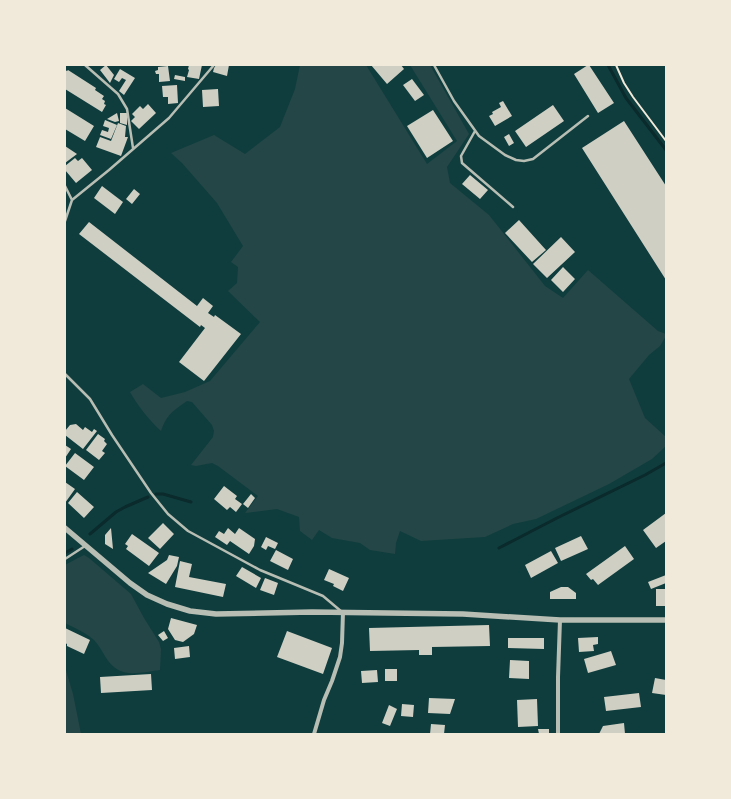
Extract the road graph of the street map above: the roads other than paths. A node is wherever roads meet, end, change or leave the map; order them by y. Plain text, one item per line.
1 (85, 65) edge
2 (214, 65) edge
3 (434, 65) edge
4 (588, 116) dead end
5 (475, 130) junction
6 (133, 149) junction
7 (65, 186) edge
8 (72, 200) junction
9 (513, 207) dead end
10 (65, 221) edge
11 (65, 374) edge
12 (65, 528) edge
13 (86, 546) junction
14 (65, 560) edge
15 (343, 612) junction
16 (560, 620) junction
17 (666, 620) edge
18 (314, 734) edge
19 (558, 734) edge

1 - 6 lane
2 - 6 lane
3 - 5 lane
4 - 5 lane
5 - 9 lane
6 - 8 lane
7 - 8 lane
8 - 10 lane
11 - 15 lane
12 - 13 street
13 - 14 lane
13 - 15 street
15 - 16 street
15 - 18 street
16 - 17 street
16 - 19 street

